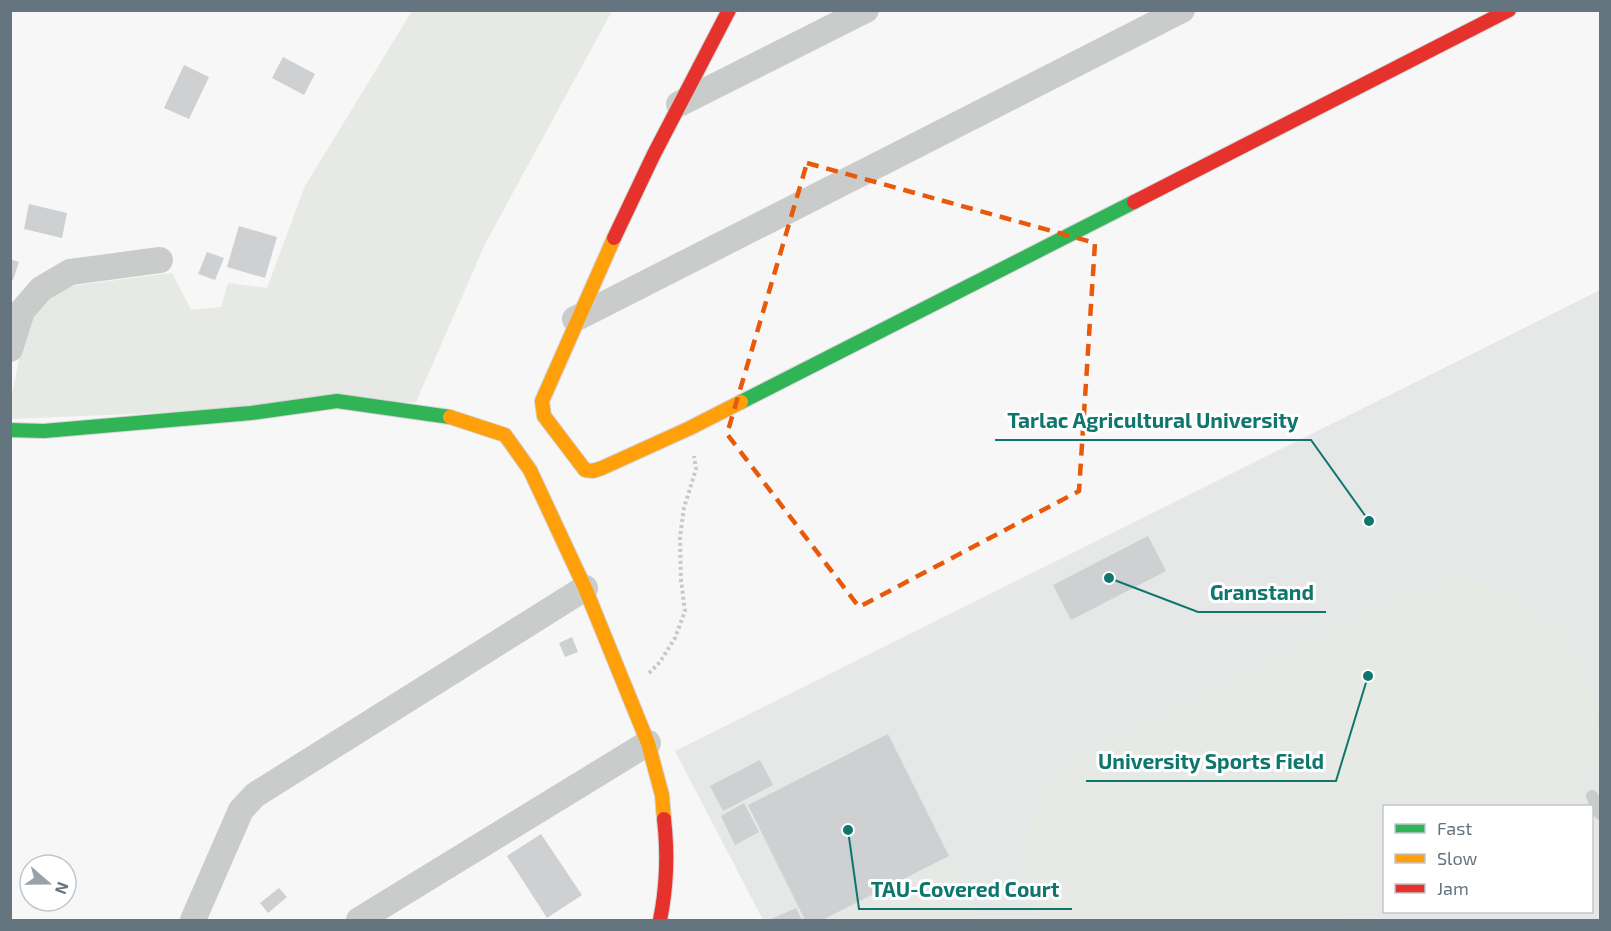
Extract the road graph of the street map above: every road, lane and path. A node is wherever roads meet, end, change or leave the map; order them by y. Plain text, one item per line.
1 (729, 10) edge
2 (866, 10) edge
3 (1182, 10) edge
4 (1509, 10) edge
5 (679, 104) junction
6 (160, 260) dead end
7 (575, 319) junction
8 (10, 350) edge
9 (690, 428) junction
10 (10, 430) edge
11 (585, 588) junction
12 (628, 694) junction
13 (648, 743) junction
14 (1593, 796) dead end
15 (1600, 814) edge
16 (193, 921) edge
17 (359, 921) edge
18 (660, 921) edge

1 - 5 street
2 - 5 street
3 - 7 street
4 - 9 street
5 - 7 street
6 - 8 street
7 - 9 street
9 - 12 path
10 - 11 street
11 - 12 street
11 - 16 street
12 - 13 street
13 - 17 street
13 - 18 street
14 - 15 lane

